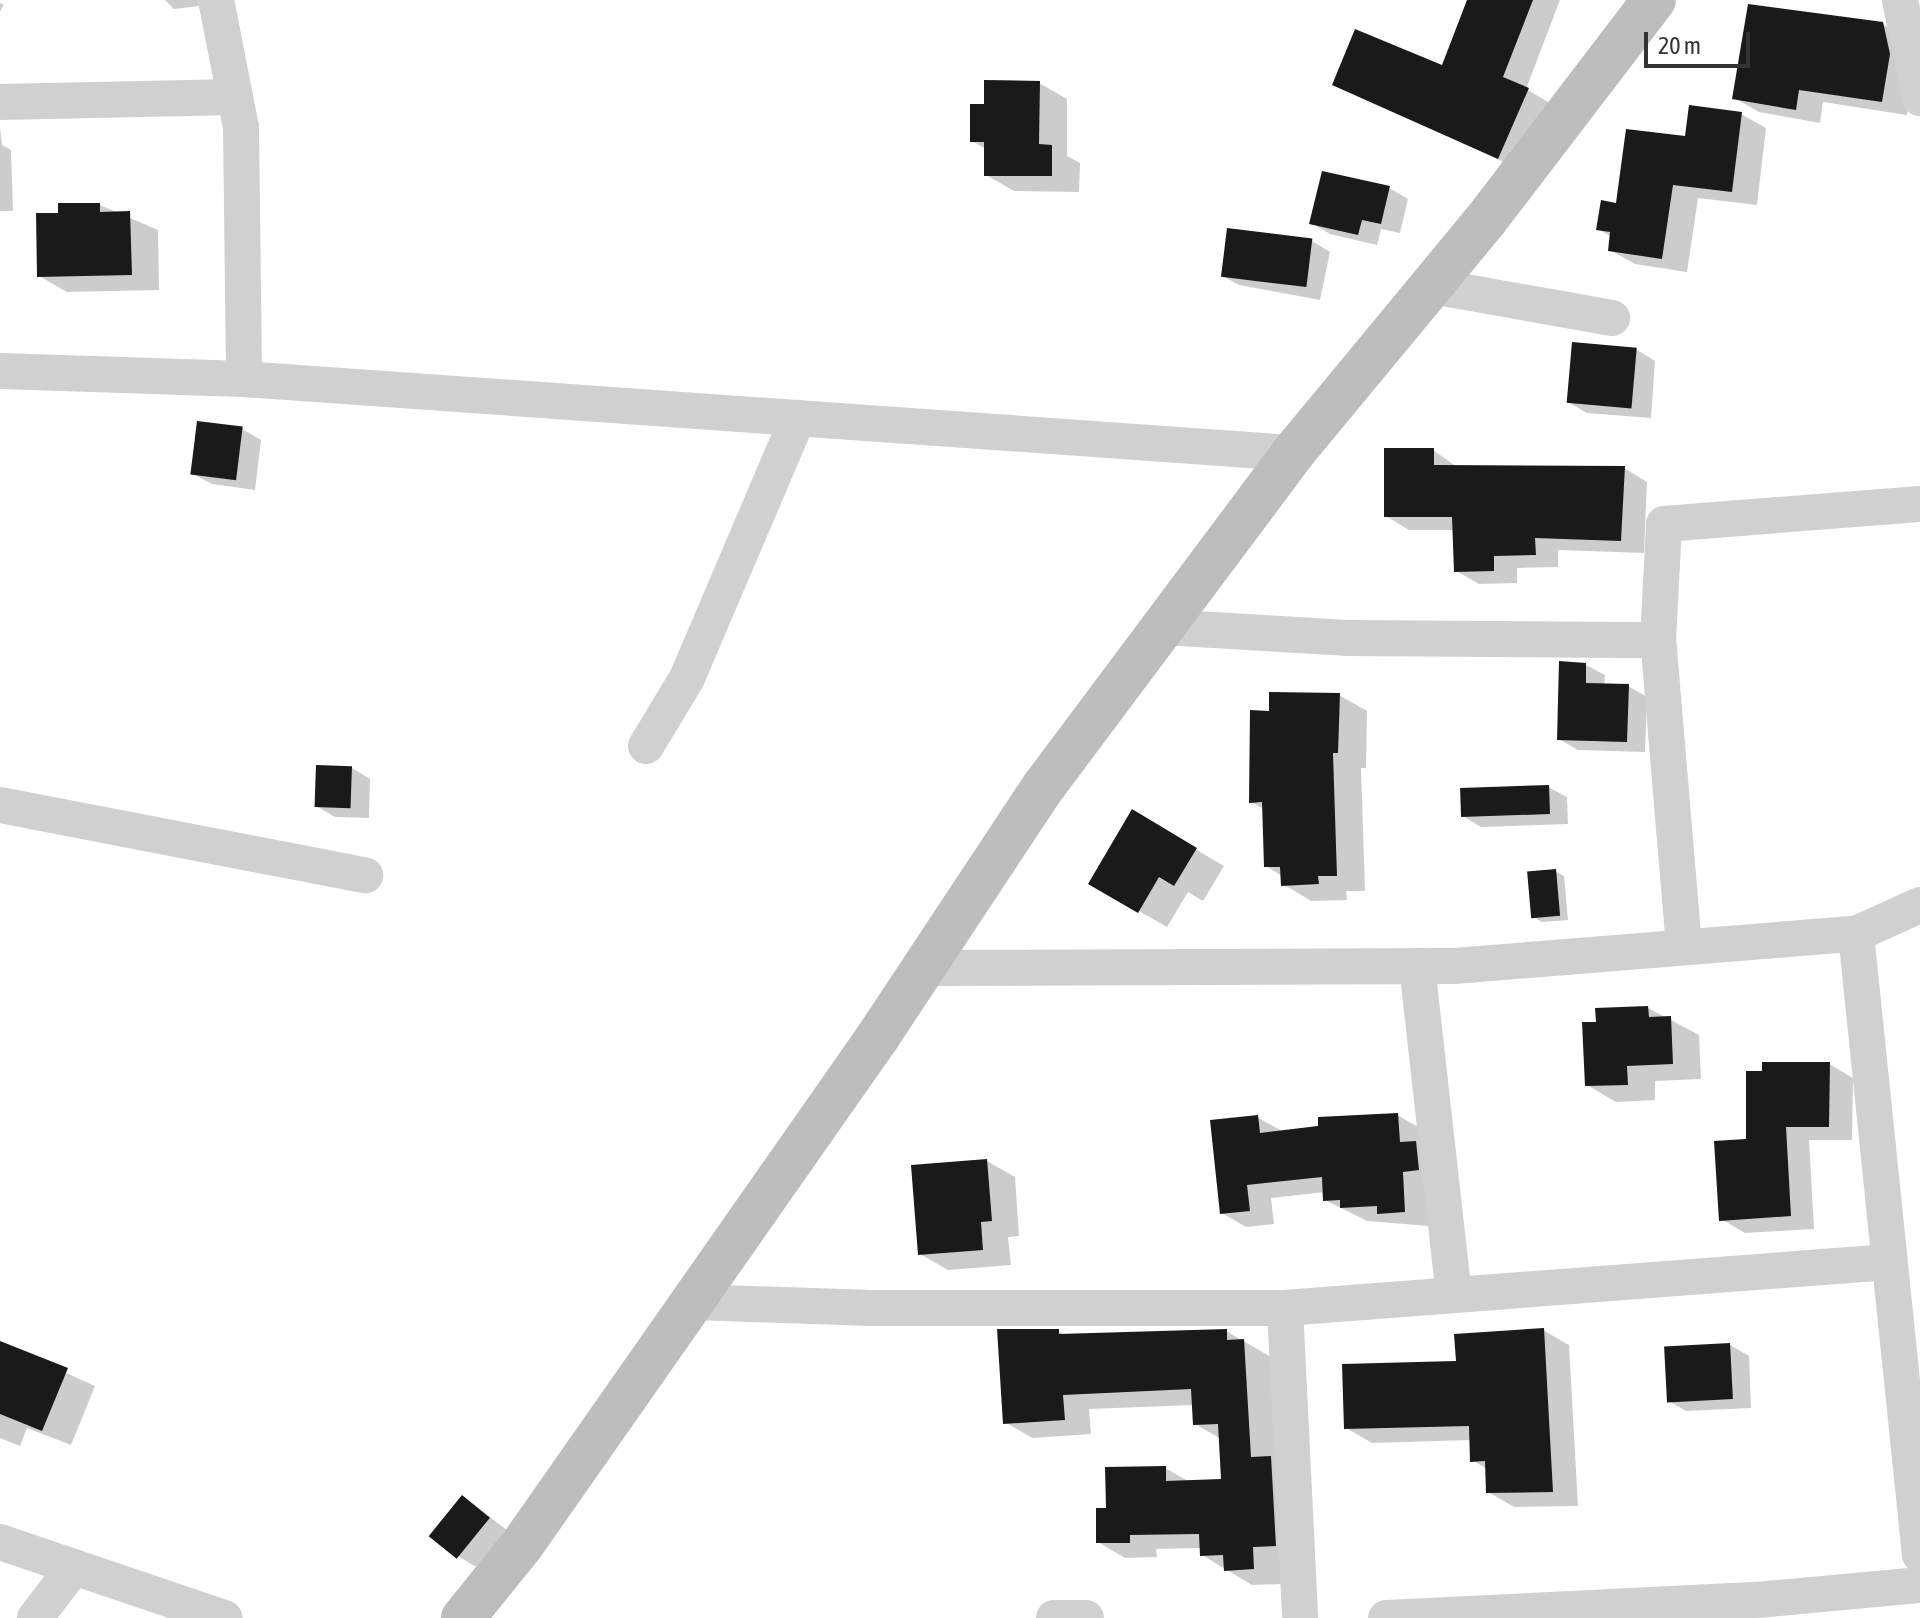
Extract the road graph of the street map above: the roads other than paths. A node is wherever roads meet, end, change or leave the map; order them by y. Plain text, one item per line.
1 (216, 0) edge
2 (1654, 0) edge
3 (1900, 0) edge
4 (1918, 84) edge
5 (235, 97) junction
6 (0, 102) edge
7 (1432, 286) junction
8 (1612, 318) dead end
9 (0, 371) edge
10 (244, 379) junction
11 (798, 418) junction
12 (1293, 453) junction
13 (1920, 504) edge
14 (1163, 627) junction
15 (1658, 640) junction
16 (646, 746) dead end
17 (0, 805) edge
18 (365, 875) dead end
19 (1920, 905) edge
20 (1856, 934) junction
21 (1684, 947) junction
22 (1417, 966) junction
23 (922, 968) junction
24 (1889, 1262) junction
25 (1454, 1295) junction
26 (692, 1302) junction
27 (1285, 1308) junction
28 (0, 1542) edge
29 (1920, 1555) edge
30 (74, 1567) junction
31 (1920, 1585) edge
32 (35, 1618) edge
33 (225, 1618) edge
34 (463, 1618) edge
35 (1058, 1618) edge
36 (1086, 1618) edge
37 (1300, 1618) edge
38 (1386, 1618) edge

1 - 5 street
2 - 7 street
3 - 4 street
5 - 6 street
5 - 10 street
7 - 8 street
7 - 12 street
9 - 10 street
10 - 11 street
11 - 12 street
11 - 16 street
12 - 14 street
13 - 15 street
14 - 15 street
14 - 23 street
15 - 21 street
17 - 18 street
19 - 20 street
20 - 21 street
20 - 24 street
21 - 22 street
22 - 23 street
22 - 25 street
23 - 26 street
24 - 25 street
24 - 29 street
25 - 27 street
26 - 27 street
26 - 34 street
27 - 37 street
28 - 30 street
30 - 32 street
30 - 33 street
31 - 38 street
35 - 36 street

